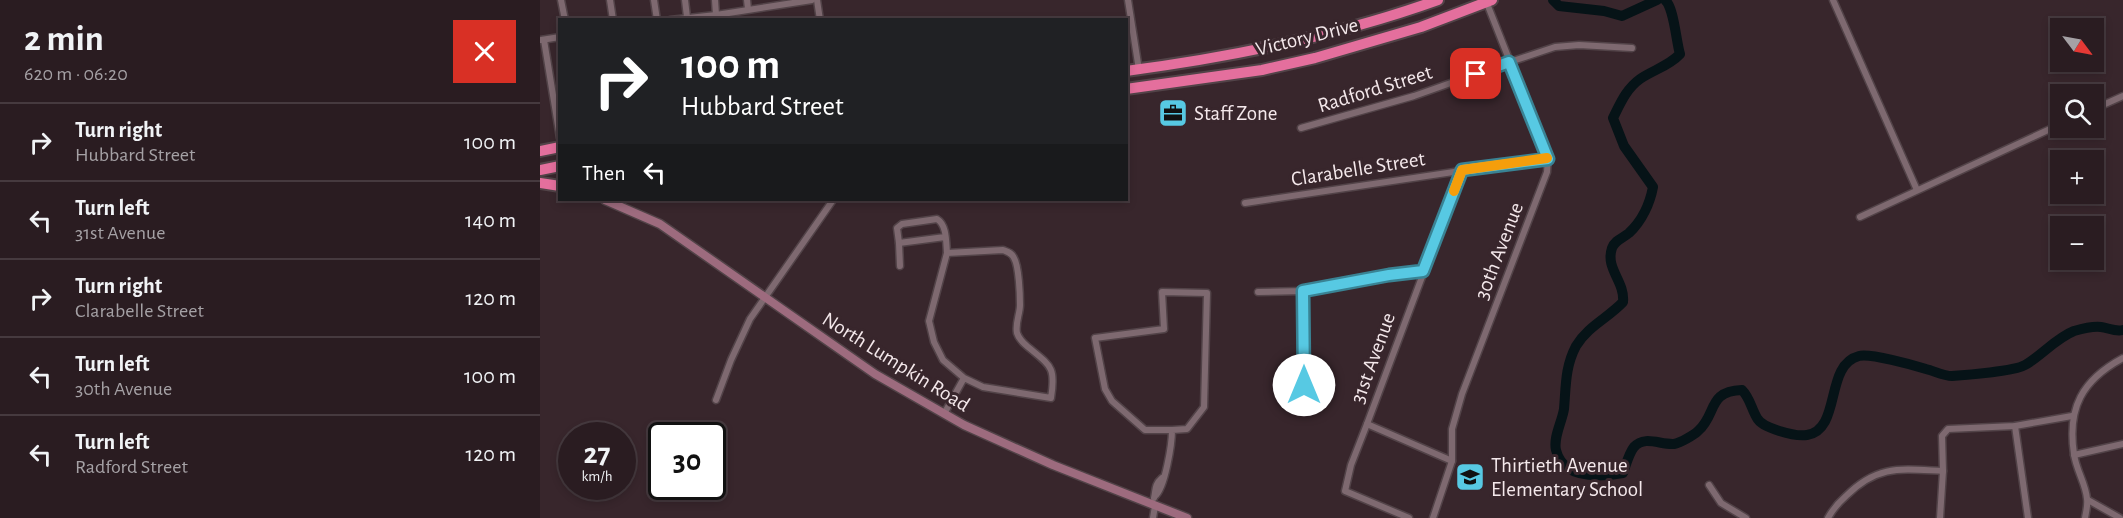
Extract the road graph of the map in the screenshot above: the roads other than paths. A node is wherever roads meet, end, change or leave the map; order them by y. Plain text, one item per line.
1 (561, 0) edge
2 (610, 0) edge
3 (654, 0) edge
4 (685, 0) edge
5 (714, 0) edge
6 (747, 0) edge
7 (812, 0) edge
8 (817, 0) edge
9 (1128, 0) edge
10 (1438, 0) edge
11 (1833, 0) edge
12 (1488, 1) edge
13 (748, 9) junction
14 (716, 15) junction
15 (687, 17) junction
16 (565, 18) edge
17 (613, 18) edge
18 (657, 18) edge
19 (681, 18) edge
20 (820, 18) edge
21 (558, 37) edge
22 (542, 40) edge
23 (1632, 48) dead end
24 (1509, 62) junction
25 (1139, 70) junction
26 (1128, 71) edge
27 (1141, 87) junction
28 (1128, 89) edge
29 (2123, 96) edge
30 (2104, 105) edge
31 (558, 127) edge
32 (1301, 128) dead end
33 (2050, 129) edge
34 (558, 147) edge
35 (540, 151) edge
36 (1548, 159) junction
37 (558, 166) edge
38 (540, 170) edge
39 (1462, 170) junction
40 (540, 183) edge
41 (558, 186) edge
42 (1917, 190) junction
43 (607, 201) edge
44 (832, 201) edge
45 (1245, 203) dead end
46 (1860, 217) dead end
47 (945, 237) junction
48 (899, 243) junction
49 (947, 253) junction
50 (900, 266) dead end
51 (1423, 271) junction
52 (1303, 291) junction
53 (1258, 292) dead end
54 (765, 297) junction
55 (2123, 358) edge
56 (964, 378) junction
57 (1304, 385) dead end
58 (716, 400) dead end
59 (944, 414) junction
60 (2072, 416) junction
61 (1367, 424) junction
62 (2015, 426) junction
63 (1172, 430) junction
64 (2123, 444) edge
65 (2074, 455) junction
66 (1452, 461) junction
67 (1943, 471) junction
68 (1709, 485) dead end
69 (2088, 500) junction
70 (1154, 502) junction
71 (1153, 518) edge
72 (1187, 518) edge
73 (1409, 518) edge
74 (1433, 518) edge
75 (1746, 518) edge
76 (1828, 518) edge
77 (1940, 518) edge
78 (2028, 518) edge
79 (2085, 518) edge
80 (2120, 518) edge

1 - 16 street
2 - 17 street
3 - 18 street
4 - 15 street
5 - 14 street
6 - 13 street
7 - 13 street
8 - 20 street
9 - 25 street
10 - 25 highway, Victory Drive
11 - 42 street
12 - 24 street
12 - 27 highway, Victory Drive
13 - 14 street
14 - 15 street
15 - 19 street
21 - 22 street
22 - 31 street
23 - 24 street, Radford Street
24 - 32 street, Radford Street
24 - 36 street
25 - 26 highway, Victory Drive
25 - 27 highway
27 - 28 highway, Victory Drive
29 - 30 street
33 - 42 street
34 - 35 highway
36 - 39 street, Clarabelle Street
36 - 66 street, 30th Avenue
37 - 38 highway
39 - 45 street, Clarabelle Street
39 - 51 street, 31st Avenue
40 - 41 highway
42 - 46 street
43 - 54 street, North Lumpkin Road
44 - 54 street
47 - 48 street
47 - 48 street
47 - 49 street
48 - 50 street
49 - 56 street
49 - 56 street
51 - 52 street
51 - 61 street, 31st Avenue
52 - 53 street
52 - 57 street
54 - 58 street
54 - 59 street, North Lumpkin Road
55 - 60 street
56 - 59 street
59 - 70 street, North Lumpkin Road
60 - 62 street
60 - 65 street
61 - 66 street
61 - 73 street, 31st Avenue
62 - 67 street
62 - 78 street
63 - 63 street
63 - 70 street
64 - 65 street
65 - 69 street
66 - 74 street, 30th Avenue
67 - 76 street
67 - 77 street
68 - 75 street
69 - 79 street
69 - 80 street
70 - 71 street
70 - 72 street, North Lumpkin Road

